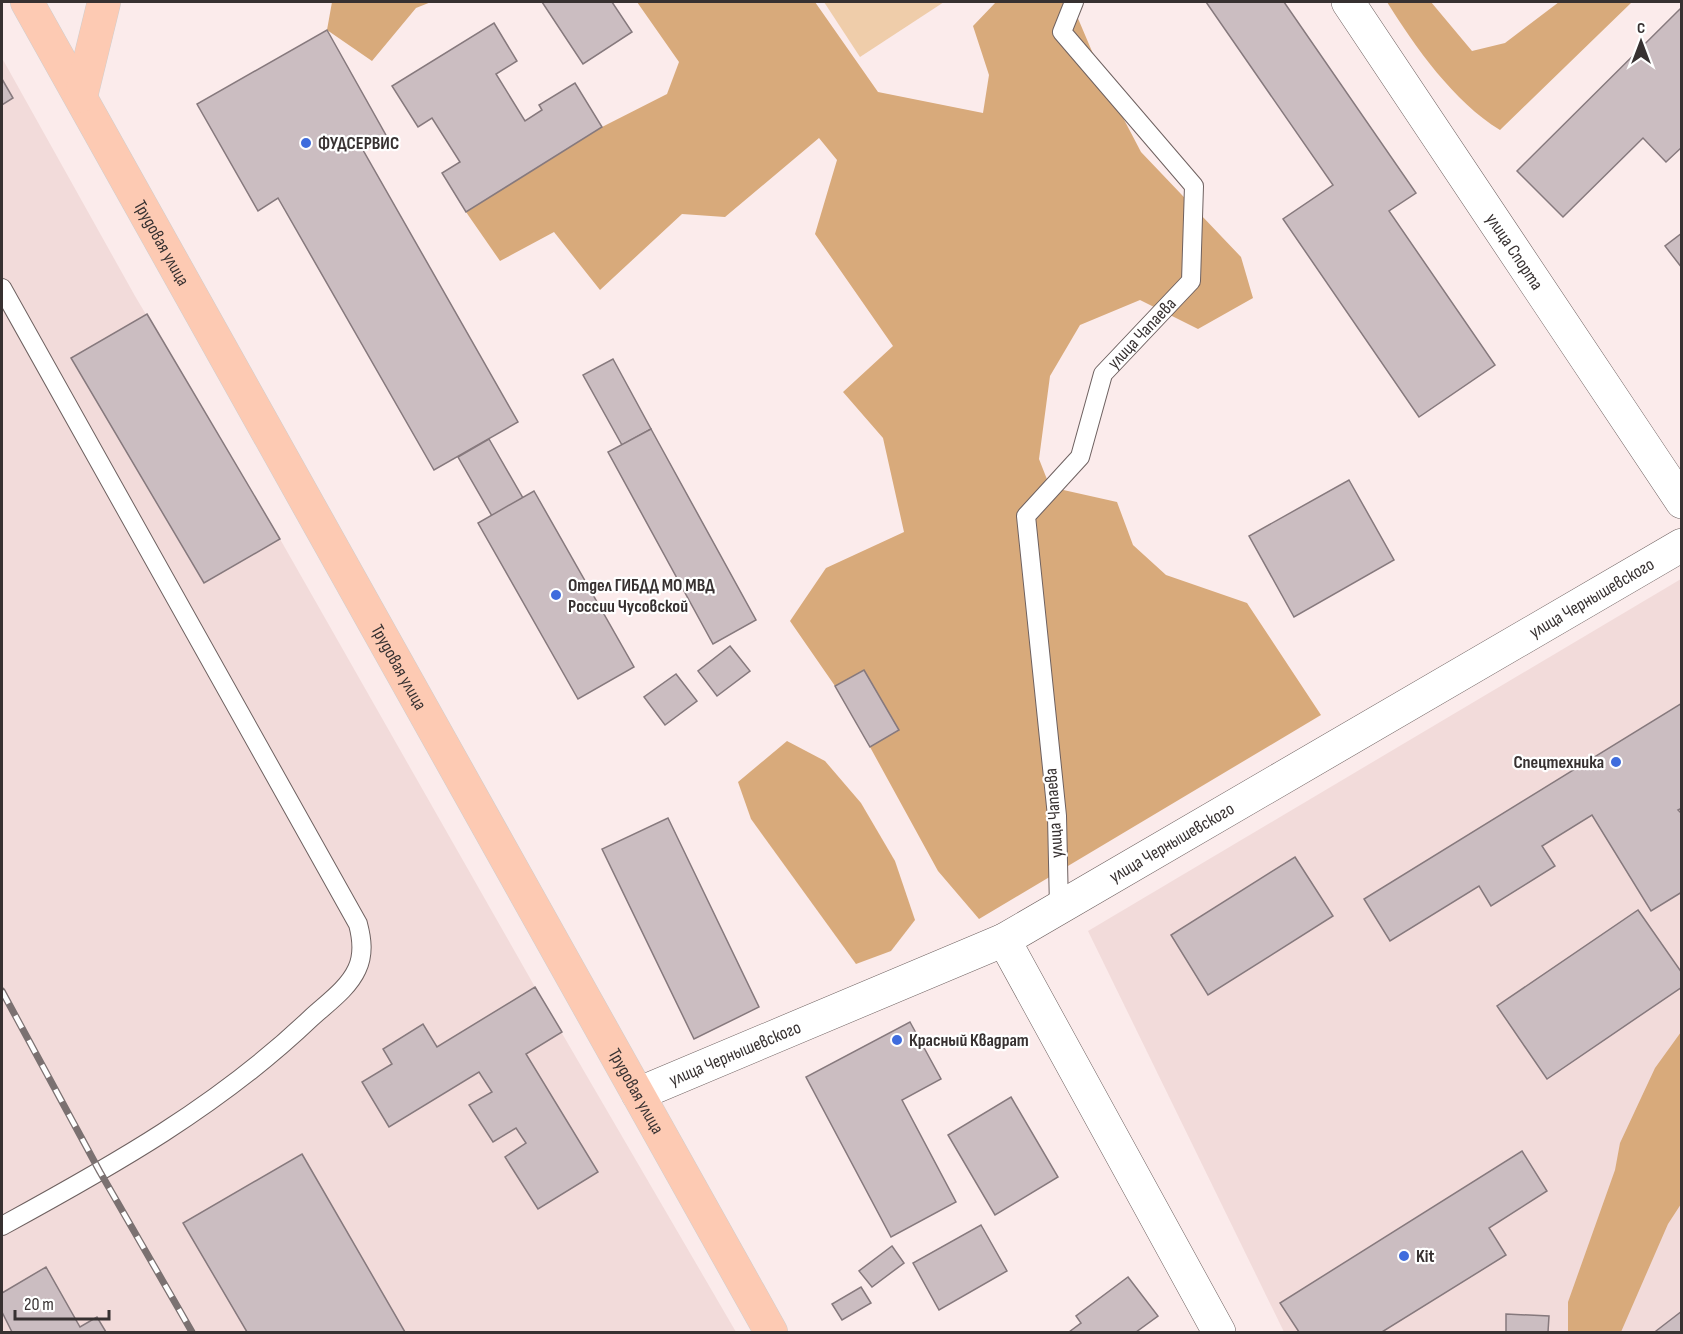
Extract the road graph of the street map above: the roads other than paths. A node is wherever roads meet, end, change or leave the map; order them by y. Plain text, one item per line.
1 (27, 2) edge
2 (104, 2) edge
3 (1074, 2) edge
4 (1347, 2) edge
5 (81, 96) junction
6 (2, 288) edge
7 (1682, 502) edge
8 (1682, 545) edge
9 (1059, 908) junction
10 (1004, 940) junction
11 (638, 1094) junction
12 (2, 1226) edge
13 (771, 1332) edge
14 (1219, 1332) edge

1 - 5 main road, Трудовая улица
2 - 5 main road
3 - 9 lane, улица Чапаева
4 - 7 street, улица Спорта
5 - 11 main road, Трудовая улица
6 - 12 lane
8 - 9 street, улица Чернышевского
9 - 10 street, улица Чернышевского
10 - 11 street, улица Чернышевского
10 - 14 street
11 - 13 main road, Трудовая улица

